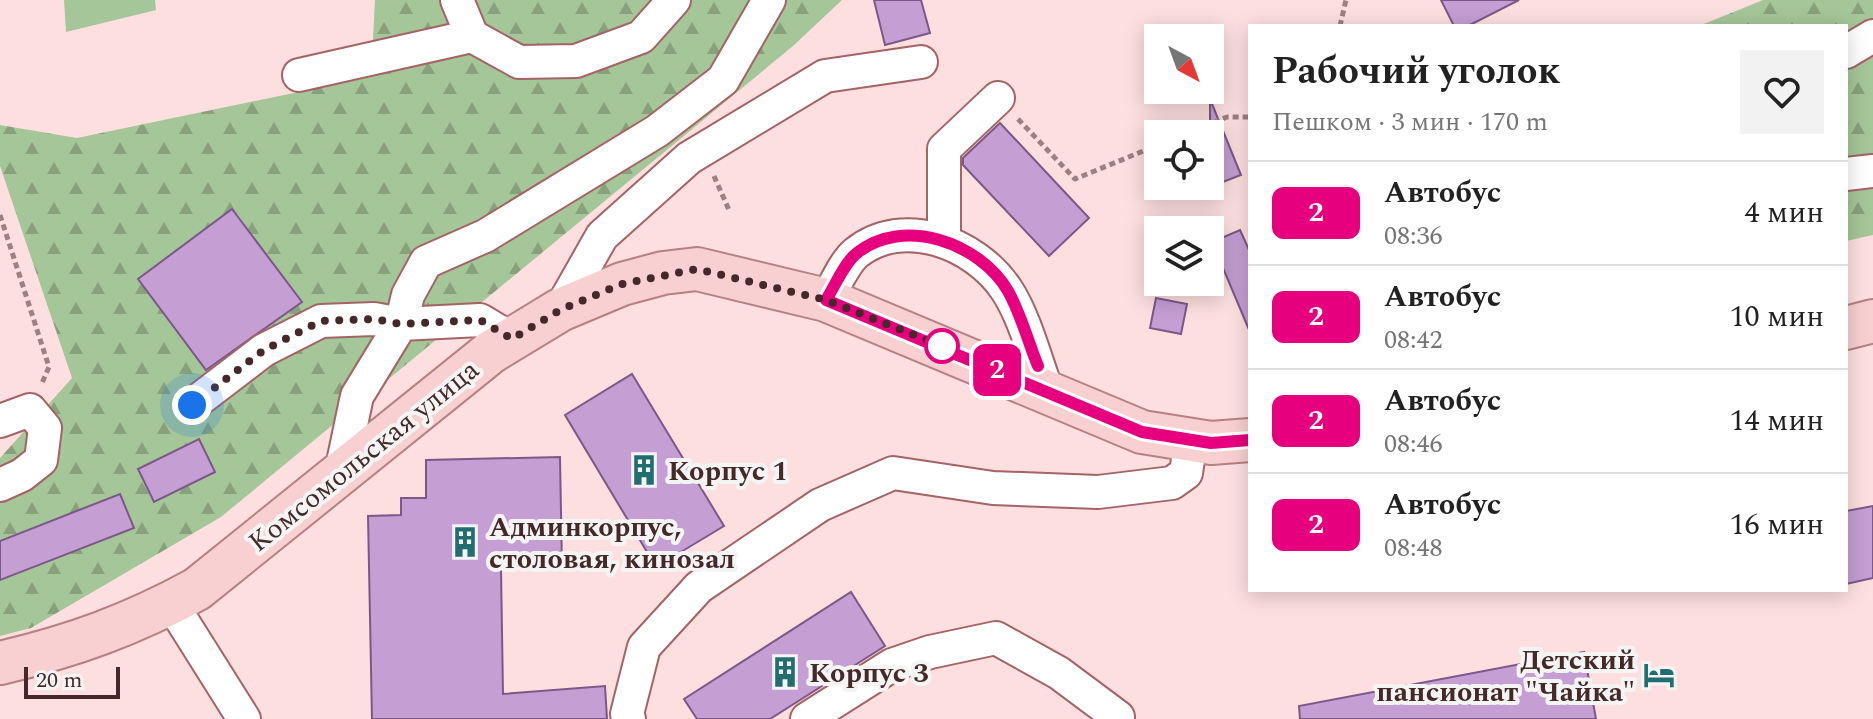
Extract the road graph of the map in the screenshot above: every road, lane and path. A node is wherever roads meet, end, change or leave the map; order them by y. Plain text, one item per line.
1 (457, 0) edge
2 (674, 0) edge
3 (769, 0) edge
4 (1346, 0) edge
5 (1340, 24) edge
6 (472, 36) junction
7 (1873, 36) edge
8 (1848, 51) edge
9 (921, 62) dead end
10 (299, 75) dead end
11 (998, 98) joint
12 (1248, 117) edge
13 (1220, 120) edge
14 (1144, 151) edge
15 (1873, 171) edge
16 (1848, 174) edge
17 (0, 215) edge
18 (944, 241) junction
19 (826, 300) junction
20 (560, 310) junction
21 (1873, 321) edge
22 (401, 324) junction
23 (1848, 327) edge
24 (512, 339) junction
25 (49, 367) dead end
26 (1047, 391) junction
27 (192, 405) dead end
28 (0, 421) edge
29 (1191, 439) junction
30 (1248, 440) edge
31 (341, 472) junction
32 (0, 485) edge
33 (171, 603) junction
34 (0, 663) edge
35 (1118, 717) edge
36 (244, 719) edge
37 (629, 719) edge
38 (807, 719) edge

1 - 6 street
2 - 6 street
3 - 22 street
4 - 5 path
6 - 10 street
7 - 8 street
9 - 20 street
11 - 14 path
11 - 18 street
12 - 13 path
15 - 16 street
17 - 25 path
18 - 19 street
18 - 26 street
19 - 20 main road, Комсомольская улица
19 - 26 main road, Комсомольская улица
20 - 24 main road, Комсомольская улица
21 - 23 main road
22 - 24 street
22 - 27 street
22 - 31 street
24 - 31 main road, Комсомольская улица
26 - 29 main road
28 - 32 street
29 - 30 main road
29 - 37 street
31 - 33 main road, Комсомольская улица
33 - 34 main road, Комсомольская улица
33 - 36 street
35 - 38 street

